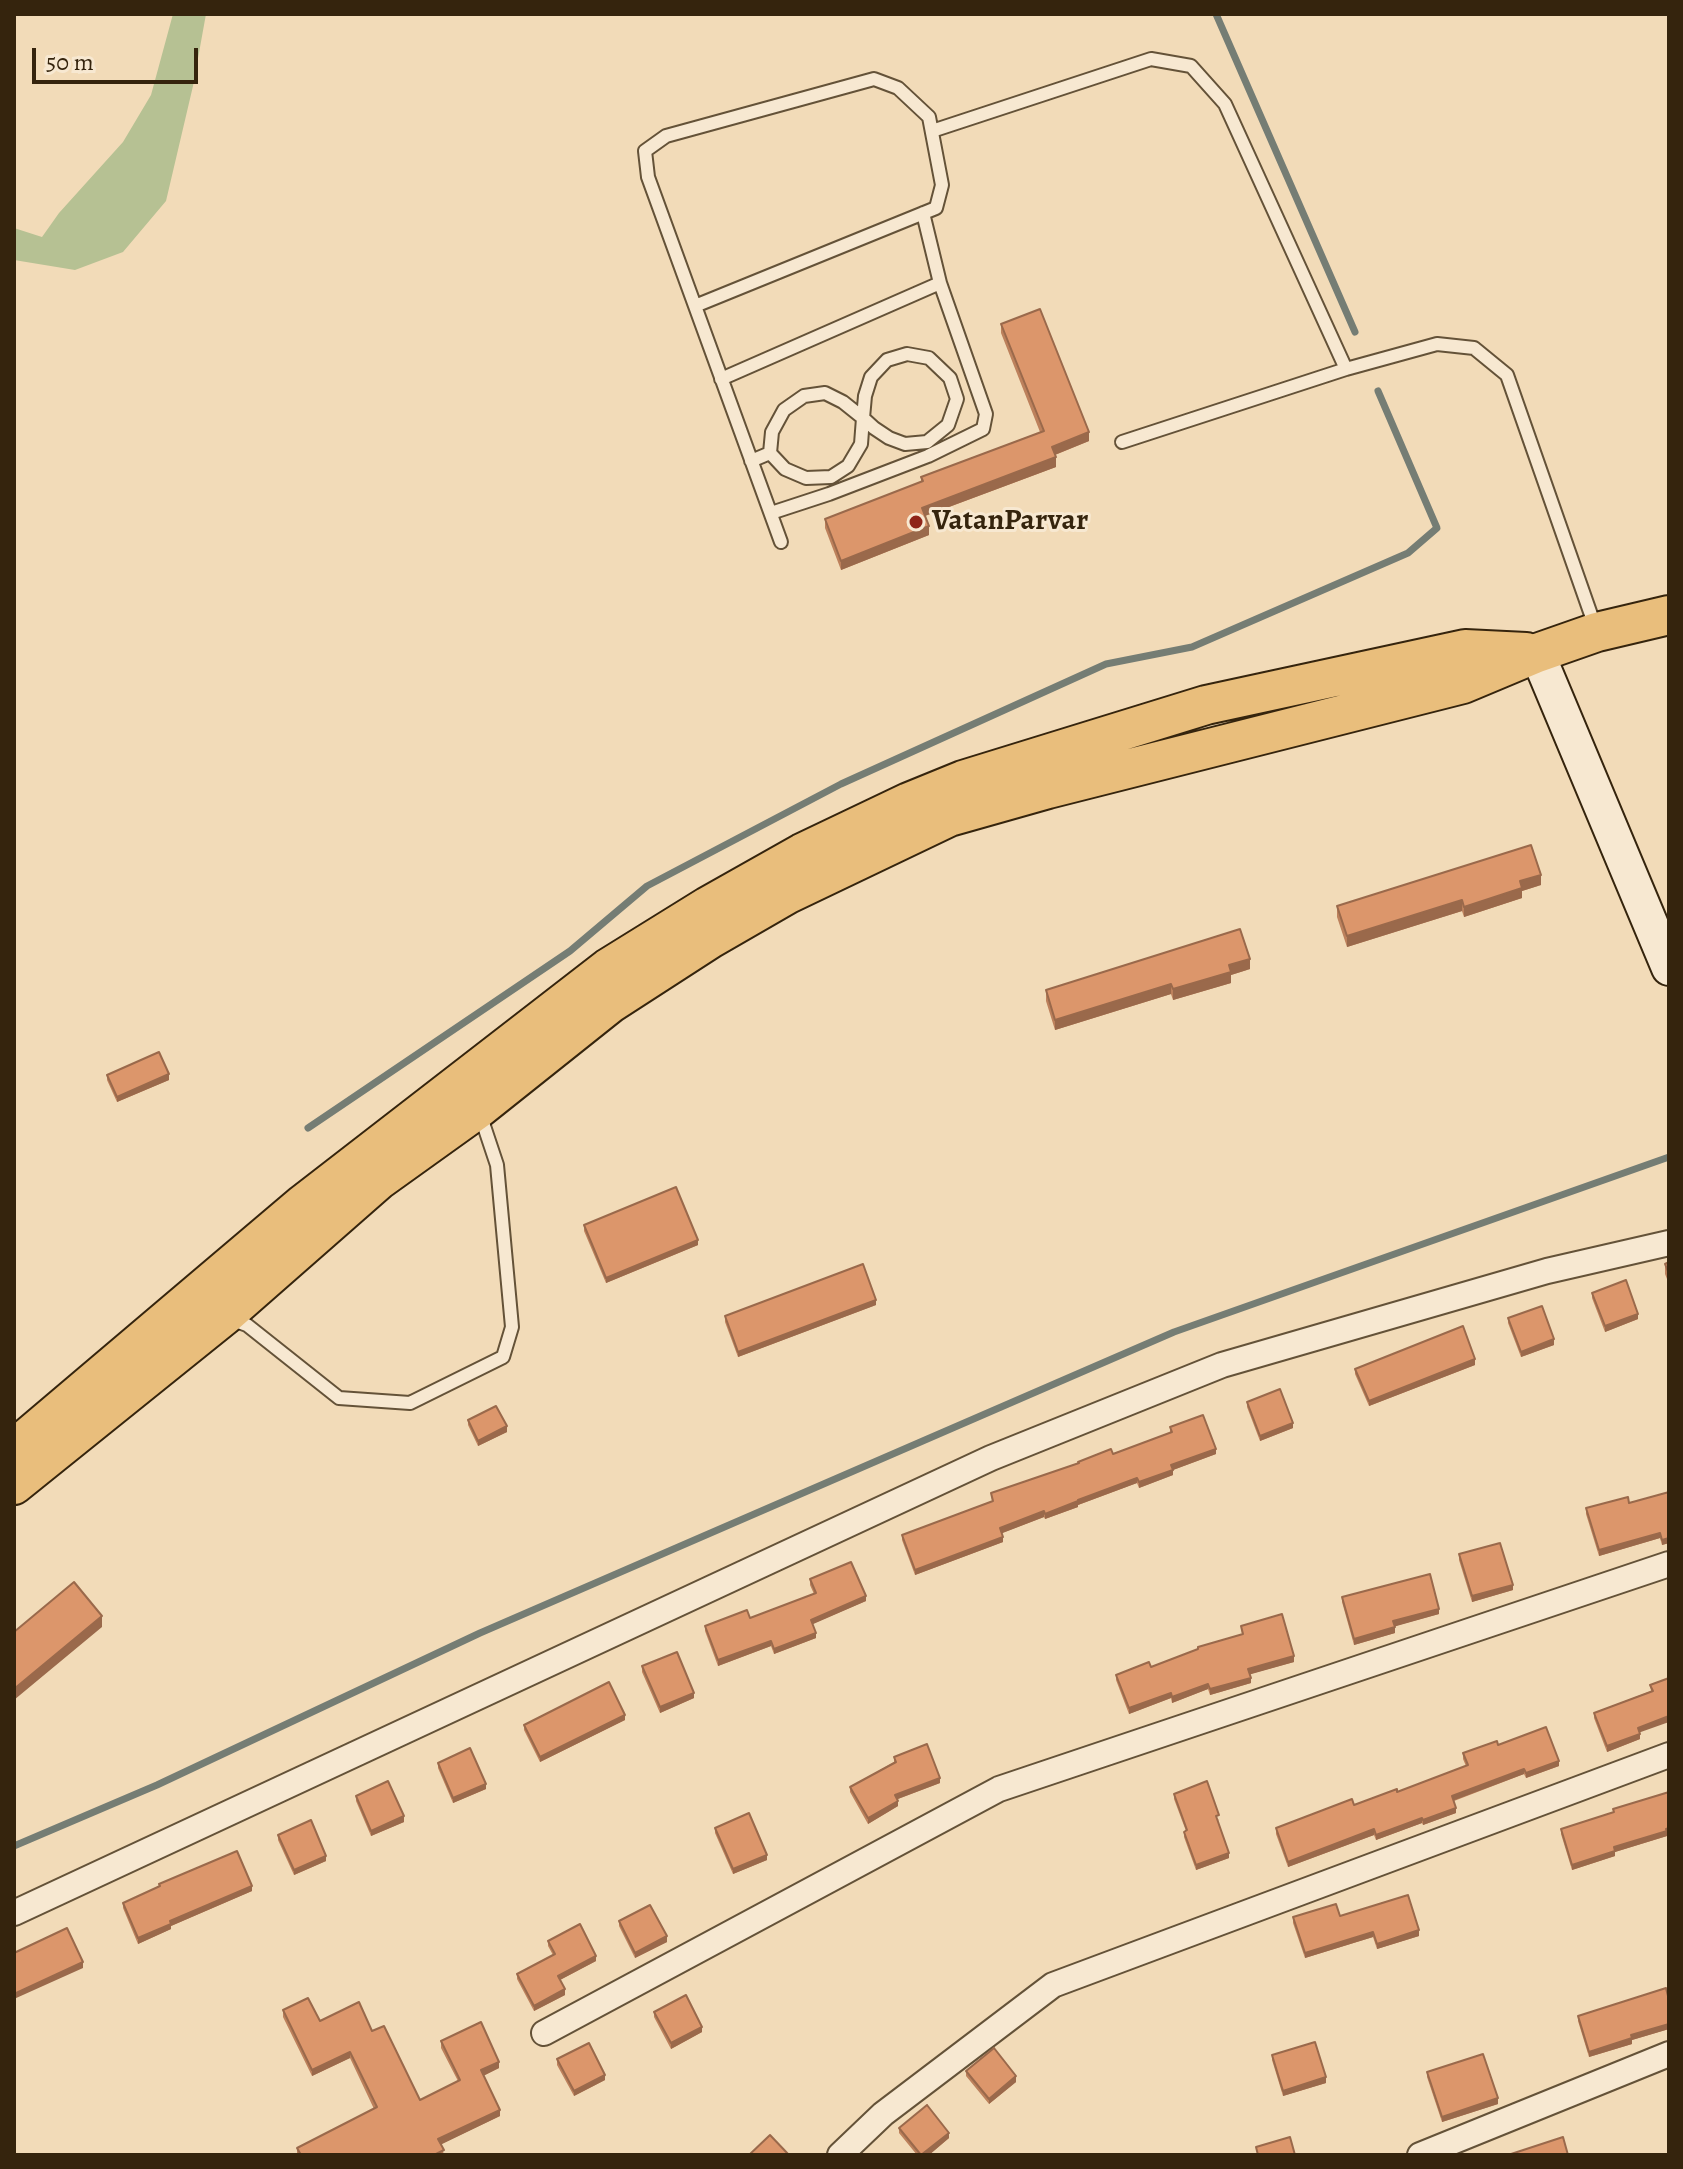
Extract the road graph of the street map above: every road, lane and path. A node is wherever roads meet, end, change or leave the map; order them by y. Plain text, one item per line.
1 (932, 131) junction
2 (923, 213) junction
3 (940, 283) junction
4 (695, 306) junction
5 (1346, 369) junction
6 (721, 379) junction
7 (863, 418) junction
8 (1122, 442) dead end
9 (770, 453) junction
10 (751, 461) junction
11 (771, 513) junction
12 (781, 542) dead end
13 (1669, 615) edge
14 (1597, 632) junction
15 (1537, 653) junction
16 (1669, 968) edge
17 (478, 1109) junction
18 (1669, 1243) edge
19 (224, 1316) junction
20 (14, 1449) edge
21 (14, 1485) edge
22 (1669, 1564) edge
23 (1669, 1755) edge
24 (14, 1913) edge
25 (544, 2033) dead end
26 (1669, 2054) edge
27 (840, 2155) edge
28 (1420, 2155) edge

1 - 2 lane
1 - 4 lane
1 - 5 lane
2 - 3 lane
2 - 4 lane
3 - 6 lane
3 - 11 lane
4 - 6 lane
5 - 8 lane
5 - 14 lane
6 - 10 lane
7 - 7 lane
7 - 9 lane
7 - 9 lane
9 - 10 lane
10 - 11 lane
11 - 12 lane
13 - 14 main road
14 - 15 main road
15 - 16 main road
15 - 17 main road
15 - 20 main road
17 - 19 main road
17 - 19 lane
18 - 24 street
19 - 21 main road
22 - 25 street
23 - 27 street
26 - 28 street

